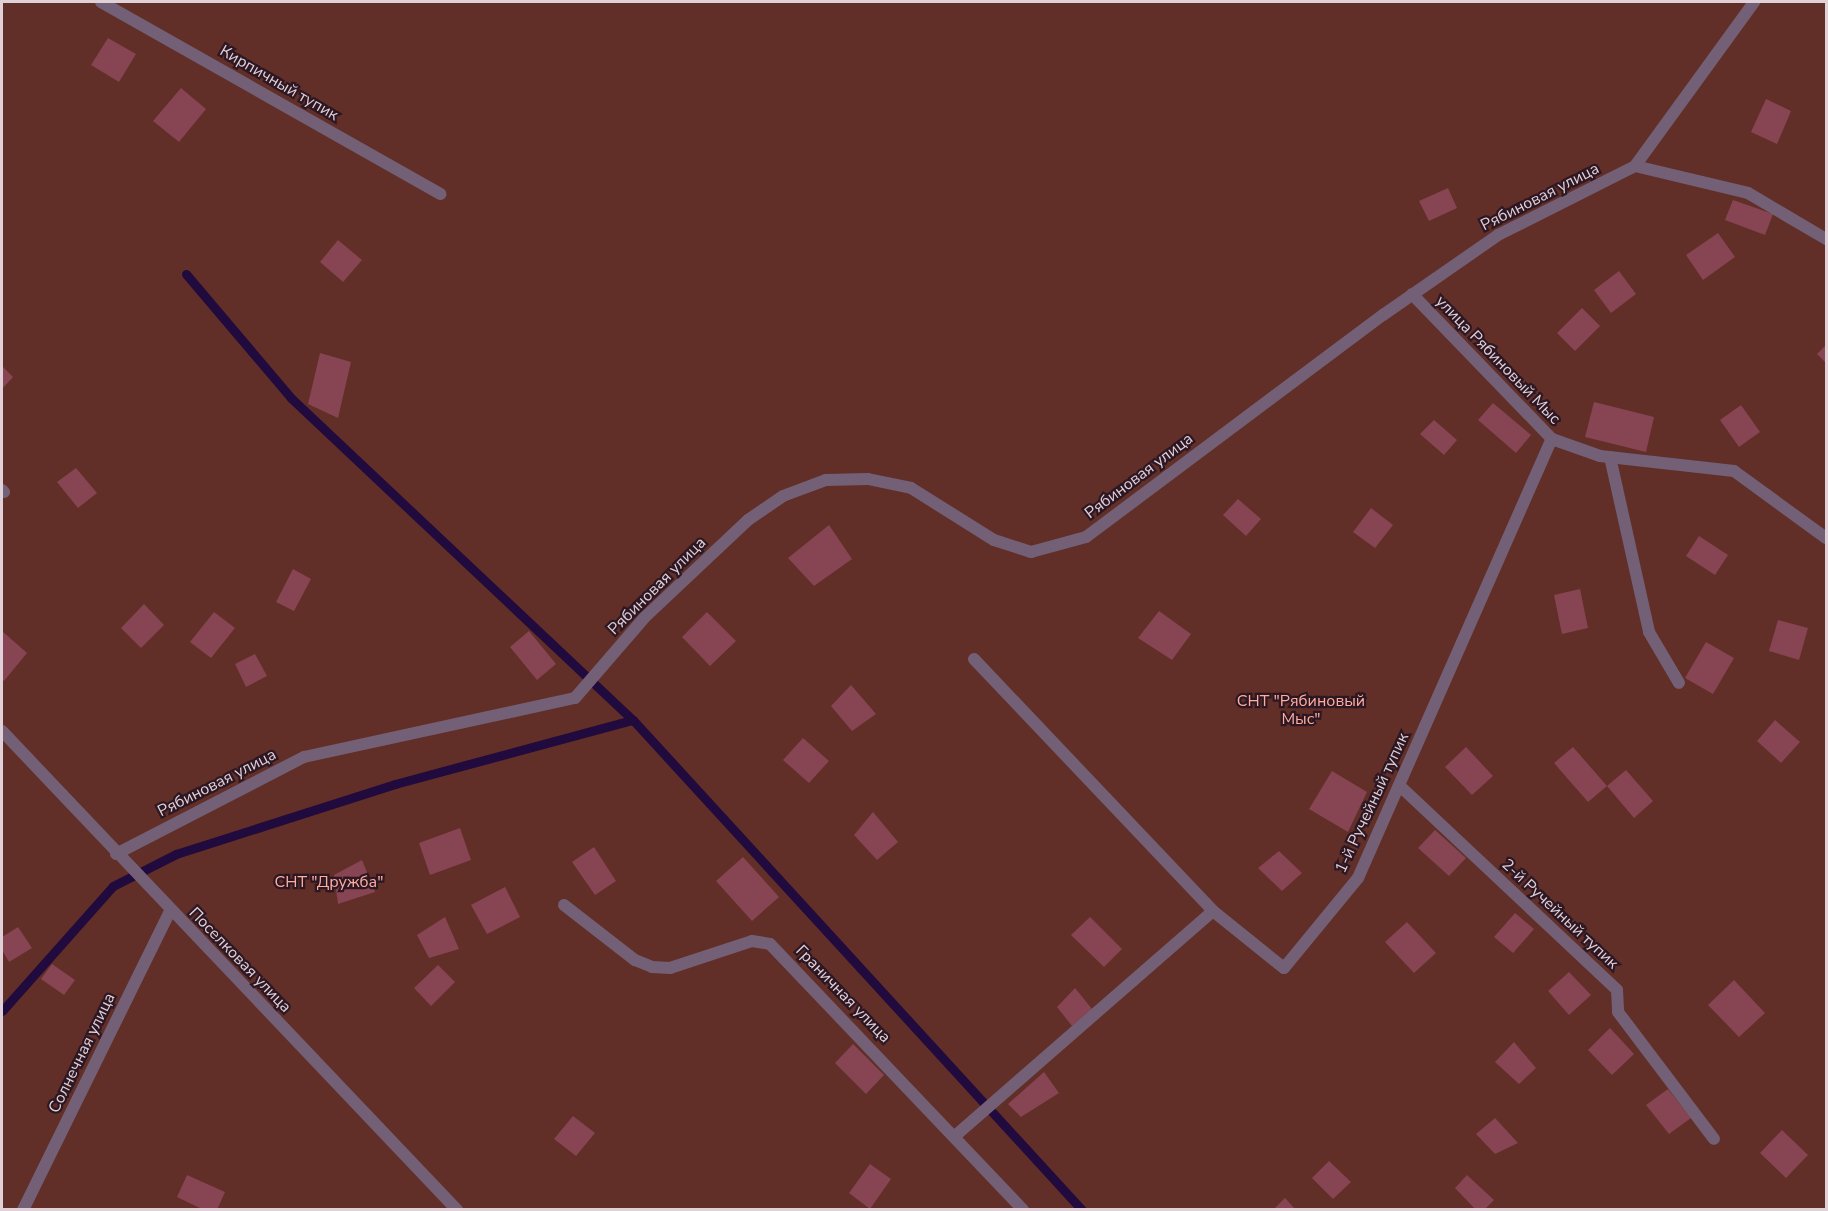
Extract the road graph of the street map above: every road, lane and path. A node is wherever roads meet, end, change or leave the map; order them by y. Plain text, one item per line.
1 (101, 2) edge
2 (1754, 2) edge
3 (1635, 166) junction
4 (440, 194) dead end
5 (1827, 239) edge
6 (1412, 294) junction
7 (1552, 439) junction
8 (1610, 457) junction
9 (1827, 538) edge
10 (974, 659) dead end
11 (1679, 683) dead end
12 (2, 731) edge
13 (1401, 787) junction
14 (117, 854) junction
15 (564, 905) dead end
16 (170, 911) junction
17 (1213, 911) junction
18 (955, 1136) junction
19 (1714, 1139) dead end
20 (23, 1209) edge
21 (457, 1209) edge
22 (1023, 1209) edge

1 - 4 street, Кирпичный тупик
2 - 3 street, Рябиновая улица
3 - 5 street
3 - 6 street, Рябиновая улица
6 - 7 street, улица Рябиновый Мыс
6 - 14 street, Рябиновая улица
7 - 8 street, улица Рябиновый Мыс
7 - 13 street, 1-й Ручейный тупик
8 - 9 street, улица Рябиновый Мыс
8 - 11 street
10 - 17 street
12 - 14 street, Поселковая улица
13 - 17 street, 1-й Ручейный тупик
13 - 19 street, 2-й Ручейный тупик
14 - 16 street, Поселковая улица
15 - 18 street, Граничная улица
16 - 20 street, Солнечная улица
16 - 21 street, Поселковая улица
17 - 18 street
18 - 22 street, Граничная улица

